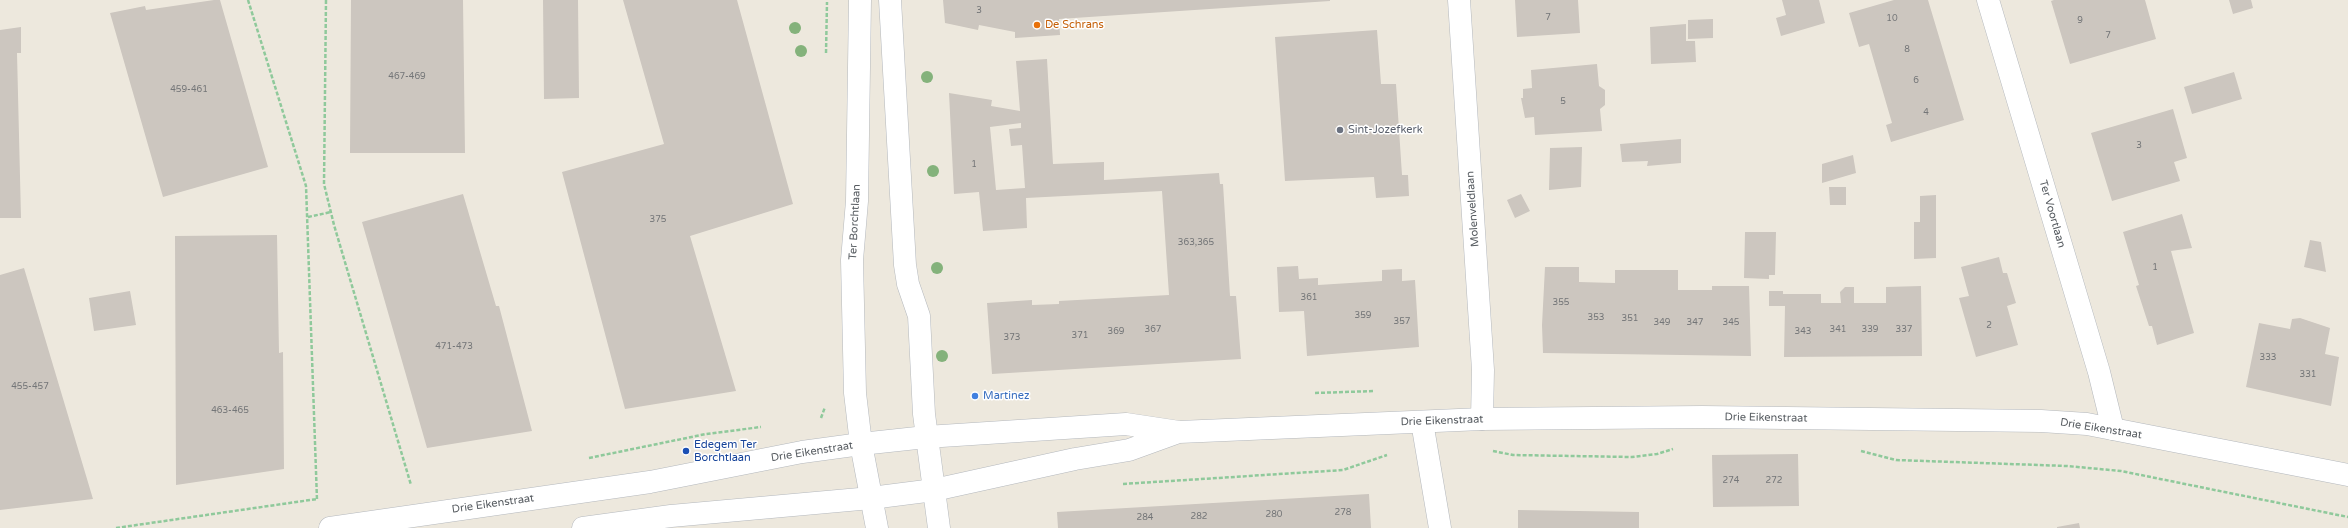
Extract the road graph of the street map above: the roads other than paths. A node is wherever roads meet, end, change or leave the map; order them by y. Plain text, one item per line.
1 (860, 0) edge
2 (890, 0) edge
3 (1459, 0) edge
4 (1988, 0) edge
5 (1482, 419) junction
6 (1422, 422) junction
7 (2113, 429) junction
8 (1179, 432) junction
9 (926, 437) junction
10 (861, 444) junction
11 (2348, 475) edge
12 (934, 490) junction
13 (871, 498) junction
14 (330, 528) edge
15 (583, 528) edge
16 (877, 528) edge
17 (939, 528) edge
18 (1440, 528) edge

1 - 10 street, Ter Borchtlaan
2 - 9 street
3 - 5 street, Molenveldlaan
4 - 7 street, Ter Voortlaan
5 - 6 street, Drie Eikenstraat
5 - 7 street, Drie Eikenstraat
6 - 8 street, Drie Eikenstraat
6 - 18 street
7 - 11 street, Drie Eikenstraat
8 - 9 street, Drie Eikenstraat
8 - 12 street, Drie Eikenstraat
9 - 10 street, Drie Eikenstraat
9 - 12 street
10 - 13 street, Ter Borchtlaan
10 - 14 street, Drie Eikenstraat
12 - 13 street, Drie Eikenstraat
12 - 17 street
13 - 15 street, Drie Eikenstraat
13 - 16 street, Ter Borchtlaan

